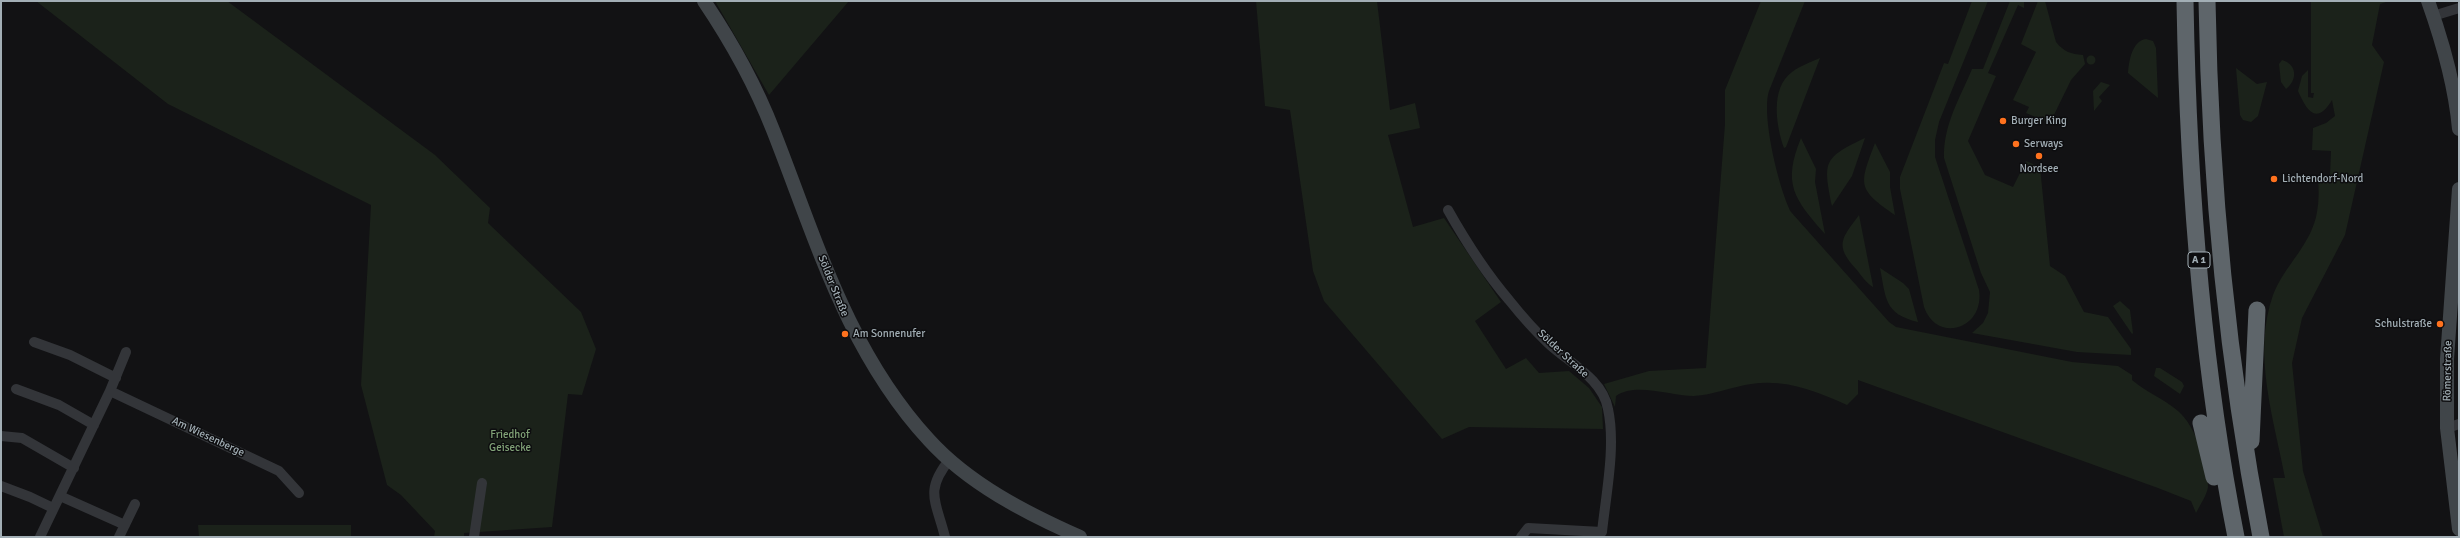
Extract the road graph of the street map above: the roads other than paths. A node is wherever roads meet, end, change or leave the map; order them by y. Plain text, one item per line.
1 (704, 1) edge
2 (2185, 1) edge
3 (2207, 1) edge
4 (2428, 1) edge
5 (2459, 8) edge
6 (2433, 16) junction
7 (2458, 102) edge
8 (2459, 129) edge
9 (2459, 189) edge
10 (1448, 210) dead end
11 (2257, 310) dead end
12 (34, 342) dead end
13 (126, 352) dead end
14 (116, 378) junction
15 (16, 389) dead end
16 (110, 391) junction
17 (2201, 423) dead end
18 (94, 425) junction
19 (2453, 426) edge
20 (1, 436) edge
21 (950, 459) junction
22 (2249, 461) junction
23 (74, 468) junction
24 (482, 483) dead end
25 (1, 486) edge
26 (299, 493) dead end
27 (60, 496) junction
28 (135, 504) dead end
29 (53, 508) junction
30 (2232, 518) junction
31 (125, 525) junction
32 (2459, 529) edge
33 (40, 537) edge
34 (119, 537) edge
35 (474, 537) edge
36 (945, 537) edge
37 (1080, 537) edge
38 (1521, 537) edge
39 (2236, 537) edge
40 (2262, 537) edge

1 - 21 main road, Sölder Straße
2 - 30 highway, A 1
3 - 22 highway, A 1
4 - 6 main road
5 - 6 street
6 - 7 main road
7 - 8 main road
9 - 19 main road, Römerstraße
10 - 38 street, Sölder Straße
11 - 22 highway
12 - 14 street
13 - 14 street
14 - 16 street
15 - 18 street
16 - 18 street
16 - 26 street, Am Wiesenberge
17 - 30 highway
18 - 23 street
19 - 32 main road, Römerstraße
20 - 23 street
21 - 36 street
21 - 37 main road, Sölder Straße
22 - 40 highway, A 1
23 - 27 street
24 - 35 street
25 - 29 street
27 - 29 street
27 - 31 street
28 - 31 street
29 - 33 street
30 - 39 highway, A 1
31 - 34 street

